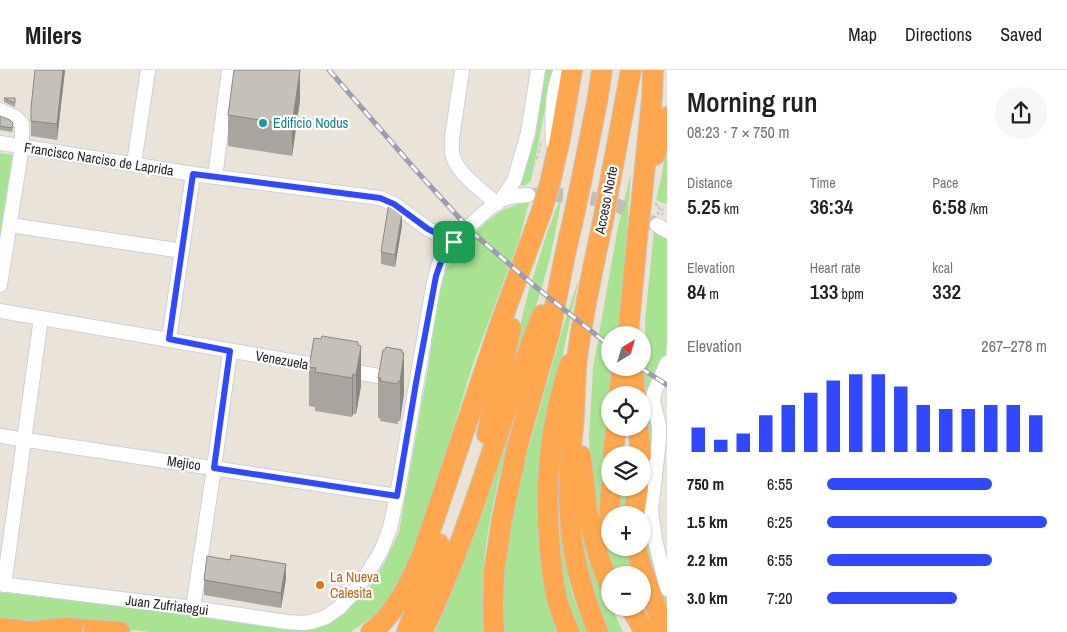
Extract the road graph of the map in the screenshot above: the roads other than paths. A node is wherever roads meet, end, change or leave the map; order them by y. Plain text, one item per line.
1 (148, 70) edge
2 (229, 70) edge
3 (462, 70) edge
4 (538, 70) edge
5 (561, 70) edge
6 (572, 70) edge
7 (602, 70) edge
8 (631, 70) edge
9 (653, 70) edge
10 (0, 110) edge
11 (667, 117) edge
12 (0, 143) edge
13 (22, 146) junction
14 (554, 163) junction
15 (134, 164) junction
16 (193, 174) junction
17 (215, 177) junction
18 (528, 195) tunnel mouth
19 (499, 202) junction
20 (651, 215) edge
21 (10, 226) junction
22 (454, 242) junction
23 (182, 251) junction
24 (565, 255) junction
25 (520, 272) junction
26 (0, 285) edge
27 (0, 311) edge
28 (41, 318) junction
29 (630, 326) edge
30 (581, 330) junction
31 (169, 339) junction
32 (230, 351) junction
33 (577, 361) junction
34 (667, 363) edge
35 (416, 383) junction
36 (468, 420) junction
37 (0, 436) edge
38 (24, 440) junction
39 (214, 468) junction
40 (397, 496) junction
41 (471, 510) junction
42 (638, 556) edge
43 (602, 566) edge
44 (2, 584) edge
45 (667, 588) edge
46 (436, 604) junction
47 (193, 608) junction
48 (622, 616) edge
49 (636, 616) edge
50 (378, 626) edge
51 (0, 628) edge
52 (411, 628) edge
53 (31, 632) edge
54 (120, 632) edge
55 (362, 632) edge
56 (428, 632) edge
57 (494, 632) edge
58 (569, 632) edge
59 (598, 632) edge
60 (629, 632) edge
61 (646, 632) edge
62 (665, 632) edge

1 - 15 street
2 - 17 street
3 - 19 street
4 - 19 street
5 - 14 street
6 - 14 highway
7 - 24 highway, Acceso Norte, bridge
8 - 30 highway, Acceso Norte, bridge
9 - 20 highway
10 - 13 street
11 - 20 highway
12 - 13 street, Francisco Narciso de Laprida
13 - 15 street, Francisco Narciso de Laprida
13 - 21 street
14 - 25 highway, bridge
15 - 16 street, Francisco Narciso de Laprida
16 - 17 street, Francisco Narciso de Laprida
16 - 23 street
17 - 22 street, Francisco Narciso de Laprida
18 - 19 street
19 - 22 street
20 - 29 highway
21 - 23 street
21 - 26 street
22 - 35 street
23 - 31 street
24 - 41 highway
24 - 57 highway
25 - 36 highway
25 - 41 highway
27 - 28 street, Venezuela
28 - 31 street, Venezuela
28 - 38 street
30 - 33 highway
30 - 58 highway
31 - 32 street, Venezuela
32 - 35 street, Venezuela
32 - 39 street
33 - 43 highway
33 - 59 highway
34 - 45 street
35 - 40 street
36 - 50 highway
36 - 52 highway
37 - 38 street, Mejico
38 - 39 street, Mejico
38 - 44 street
39 - 40 street, Mejico
39 - 47 street
40 - 47 street, Juan Zufriategui
41 - 46 highway
42 - 62 highway
44 - 47 street, Juan Zufriategui
46 - 52 highway
46 - 56 highway
48 - 60 highway
49 - 61 highway
50 - 55 highway
51 - 53 highway
53 - 54 highway

